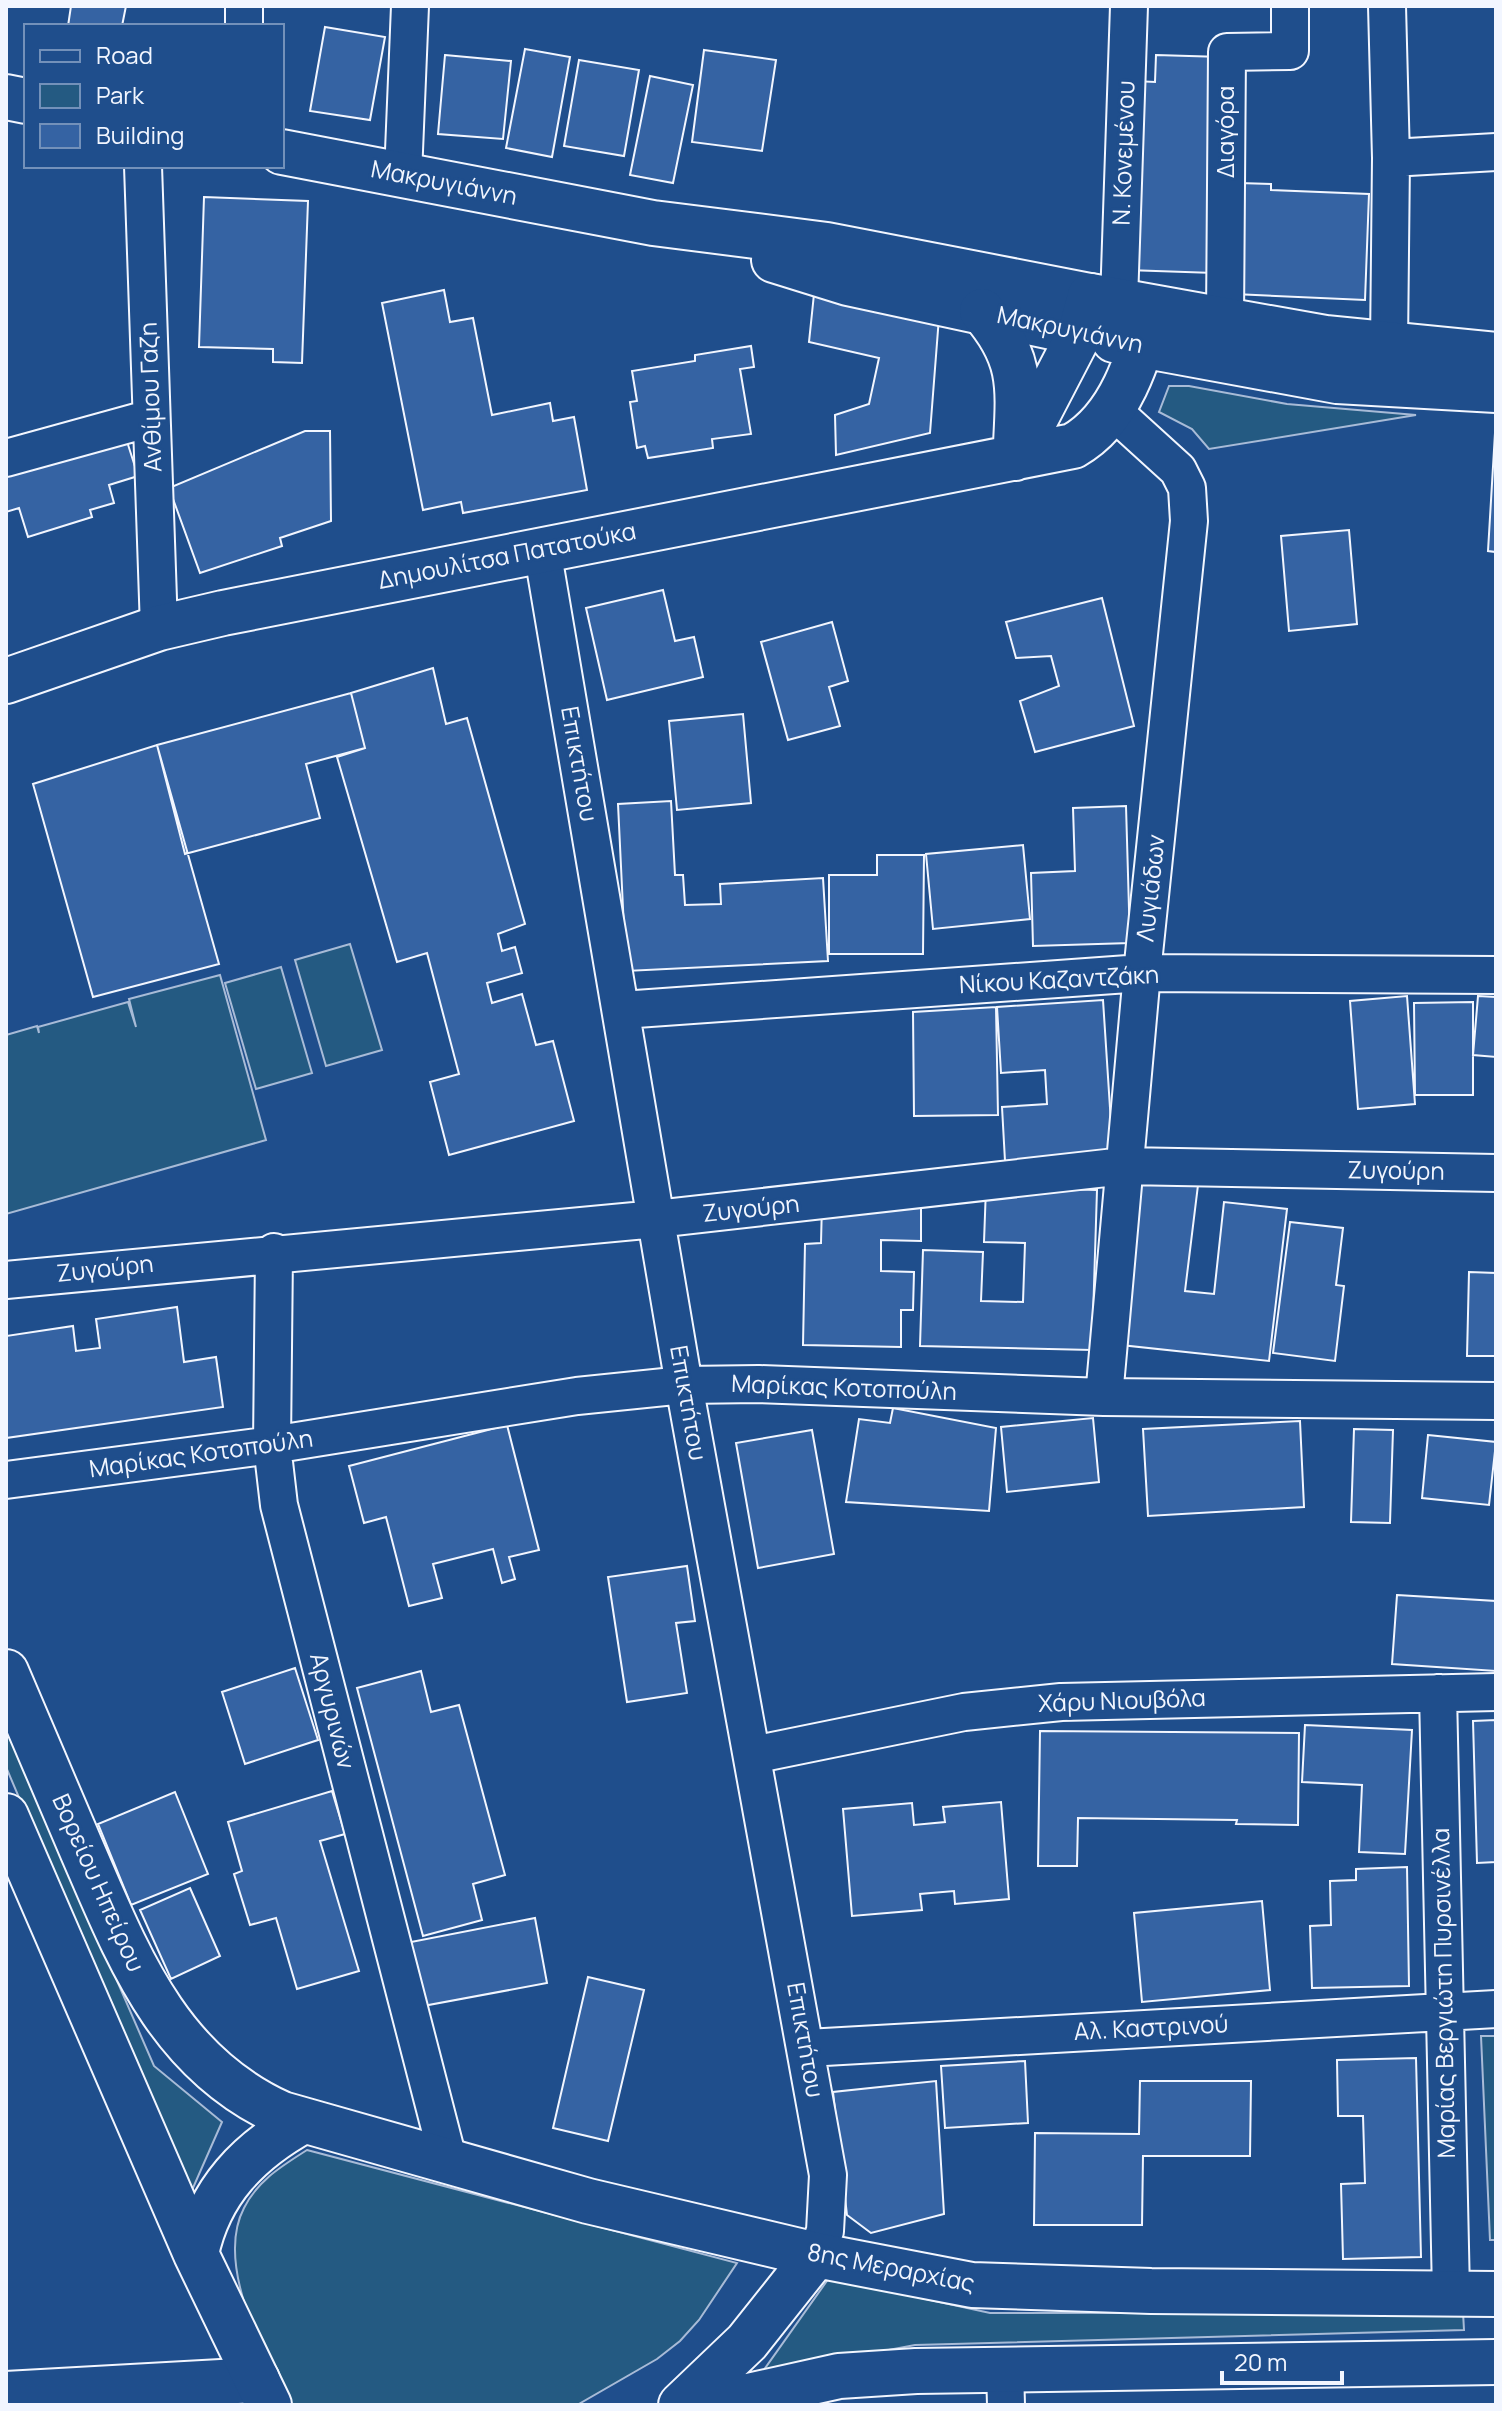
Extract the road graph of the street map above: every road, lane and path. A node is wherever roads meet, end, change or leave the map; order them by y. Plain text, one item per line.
1 (410, 6) edge
2 (1129, 6) edge
3 (1290, 6) edge
4 (1387, 6) edge
5 (284, 152) edge
6 (1496, 152) edge
7 (1391, 158) junction
8 (143, 168) edge
9 (403, 175) junction
10 (653, 223) junction
11 (982, 311) junction
12 (1116, 317) junction
13 (1225, 320) junction
14 (1389, 346) junction
15 (1496, 355) edge
16 (1496, 390) edge
17 (1112, 410) junction
18 (151, 418) junction
19 (6, 458) edge
20 (1015, 458) junction
21 (542, 549) junction
22 (159, 628) junction
23 (6, 681) edge
24 (1142, 973) junction
25 (1496, 975) edge
26 (622, 1010) junction
27 (1124, 1166) junction
28 (1496, 1173) edge
29 (656, 1219) junction
30 (274, 1252) junction
31 (6, 1280) edge
32 (684, 1385) junction
33 (1104, 1397) junction
34 (1496, 1401) edge
35 (272, 1445) junction
36 (6, 1480) edge
37 (6, 1672) edge
38 (1496, 1692) edge
39 (1438, 1693) junction
40 (753, 1755) junction
41 (6, 1816) edge
42 (1496, 2009) edge
43 (1445, 2012) junction
44 (807, 2048) junction
45 (303, 2121) junction
46 (449, 2163) junction
47 (196, 2254) junction
48 (816, 2255) junction
49 (1451, 2293) junction
50 (1496, 2294) edge
51 (1496, 2362) edge
52 (1005, 2387) edge
53 (263, 2392) edge
54 (6, 2394) edge
55 (681, 2405) edge
56 (708, 2405) edge

1 - 9 street
2 - 12 street, Ν. Κονεμένου
3 - 13 street, Διαγόρα
4 - 7 street
5 - 9 main road, Μακρυγιάννη
6 - 7 street
7 - 14 street
8 - 18 street, Ανθίμου Γαζη
9 - 10 main road, Μακρυγιάννη
10 - 11 main road, Μακρυγιάννη
10 - 12 main road, Μακρυγιάννη
11 - 12 main road, Μακρυγιάννη
11 - 20 main road
12 - 13 main road, Μακρυγιάννη
12 - 16 main road, Μακρυγιάννη
12 - 17 main road, Δημουλίτσα Πατατούκα
12 - 20 main road
13 - 14 main road, Μακρυγιάννη
14 - 15 main road, Μακρυγιάννη
17 - 20 main road, Δημουλίτσα Πατατούκα
17 - 24 street, Λυγιάδων
18 - 19 street
18 - 22 street, Ανθίμου Γαζη
20 - 21 main road, Δημουλίτσα Πατατούκα
21 - 22 main road, Δημουλίτσα Πατατούκα
21 - 26 street, Επικτήτου
22 - 23 main road, Δημουλίτσα Πατατούκα
24 - 25 street, Νίκου Καζαντζάκη
24 - 26 street, Νίκου Καζαντζάκη
24 - 27 street, Λυγιάδων
26 - 29 street, Επικτήτου
27 - 28 street, Ζυγούρη
27 - 29 street, Ζυγούρη
27 - 33 street, Λυγιάδων
29 - 30 street, Ζυγούρη
29 - 32 street, Επικτήτου
30 - 31 street, Ζυγούρη
30 - 35 street, Αργυρινών
32 - 33 street, Μαρίκας Κοτοπούλη
32 - 35 street, Μαρίκας Κοτοπούλη
32 - 40 street, Επικτήτου
33 - 34 street, Μαρίκας Κοτοπούλη
35 - 36 street, Μαρίκας Κοτοπούλη
35 - 46 street, Αργυρινών
37 - 45 main road, Βορείου Ηπείρου
38 - 39 street, Χάρυ Νιουβόλα
39 - 40 street, Χάρυ Νιουβόλα
39 - 43 street, Μαρίας Βεργιώτη Πυρσινέλλα
40 - 44 street, Επικτήτου
41 - 47 main road
42 - 43 street, Αλ. Καστρινού
43 - 44 street, Αλ. Καστρινού
43 - 49 street, Μαρίας Βεργιώτη Πυρσινέλλα
44 - 48 street, Επικτήτου
45 - 46 main road, 8ης Μεραρχίας
45 - 47 main road
46 - 48 main road, 8ης Μεραρχίας
47 - 53 main road
48 - 49 main road, 8ης Μεραρχίας
48 - 55 main road
49 - 50 main road, 8ης Μεραρχίας
51 - 52 main road
52 - 56 main road
53 - 54 main road

